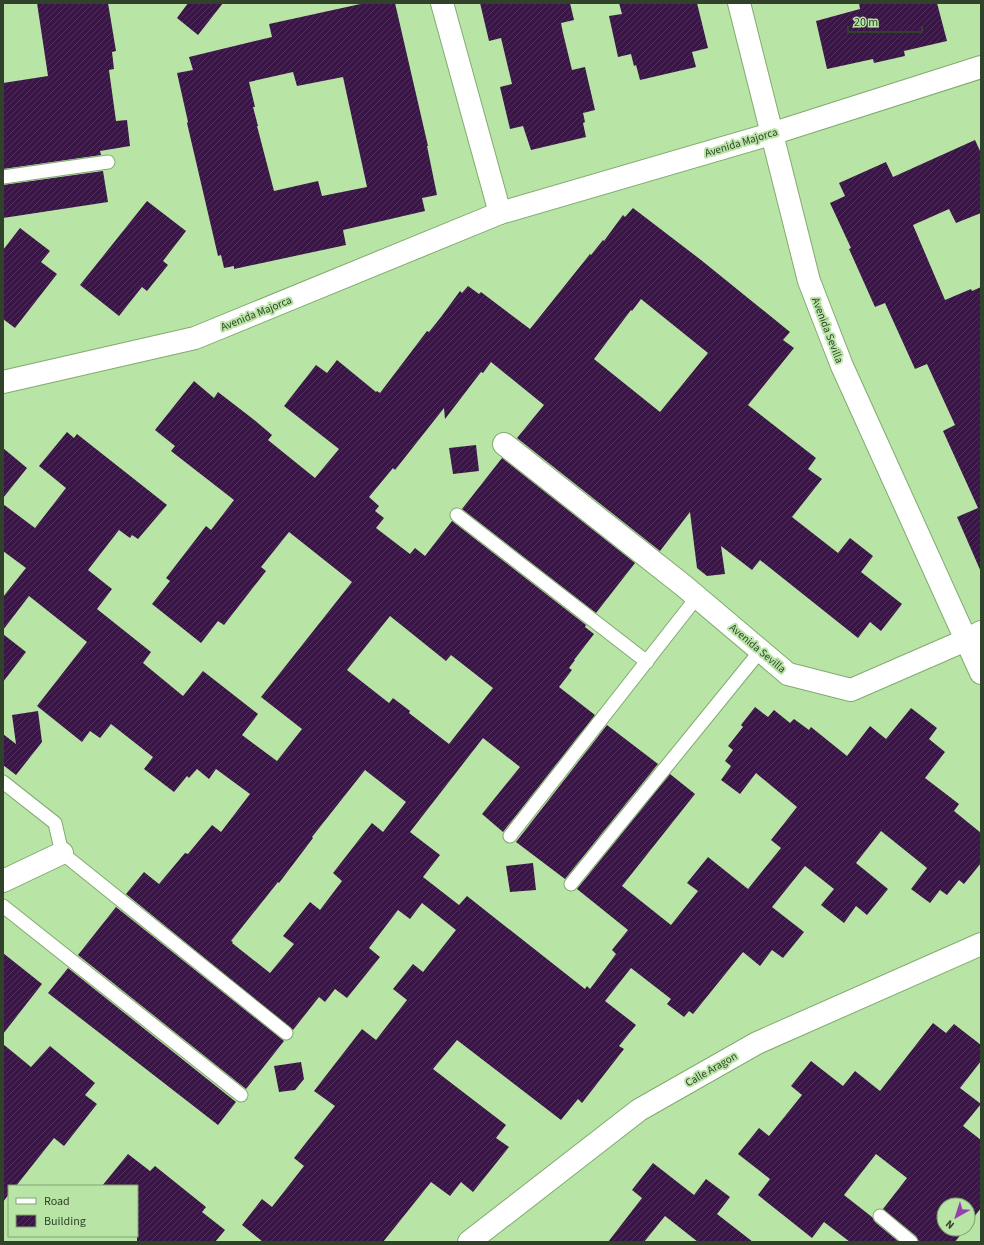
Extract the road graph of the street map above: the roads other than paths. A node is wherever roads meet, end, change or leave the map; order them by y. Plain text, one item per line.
1 (442, 3) edge
2 (739, 3) edge
3 (981, 67) edge
4 (771, 134) junction
5 (108, 162) dead end
6 (3, 177) edge
7 (500, 213) junction
8 (3, 382) edge
9 (504, 444) dead end
10 (457, 515) dead end
11 (697, 597) junction
12 (974, 636) edge
13 (761, 650) junction
14 (647, 662) junction
15 (981, 673) edge
16 (3, 782) edge
17 (510, 836) dead end
18 (62, 853) junction
19 (3, 881) edge
20 (572, 884) dead end
21 (3, 906) edge
22 (981, 944) edge
23 (286, 1033) dead end
24 (241, 1095) dead end
25 (880, 1216) dead end
26 (469, 1242) edge
27 (912, 1242) edge

1 - 7 street
2 - 4 street, Avenida Sevilla
3 - 4 street, Avenida Majorca
4 - 7 street, Avenida Majorca
4 - 12 street, Avenida Sevilla
5 - 6 lane
7 - 8 street, Avenida Majorca
9 - 11 street, Avenida Sevilla
10 - 14 lane
11 - 13 street, Avenida Sevilla
11 - 14 lane
12 - 13 street, Avenida Sevilla
12 - 15 street, Avenida Sevilla
13 - 20 lane
14 - 17 lane
16 - 18 lane
18 - 19 street
18 - 23 lane
21 - 24 lane
22 - 26 street, Calle Aragon
25 - 27 lane

